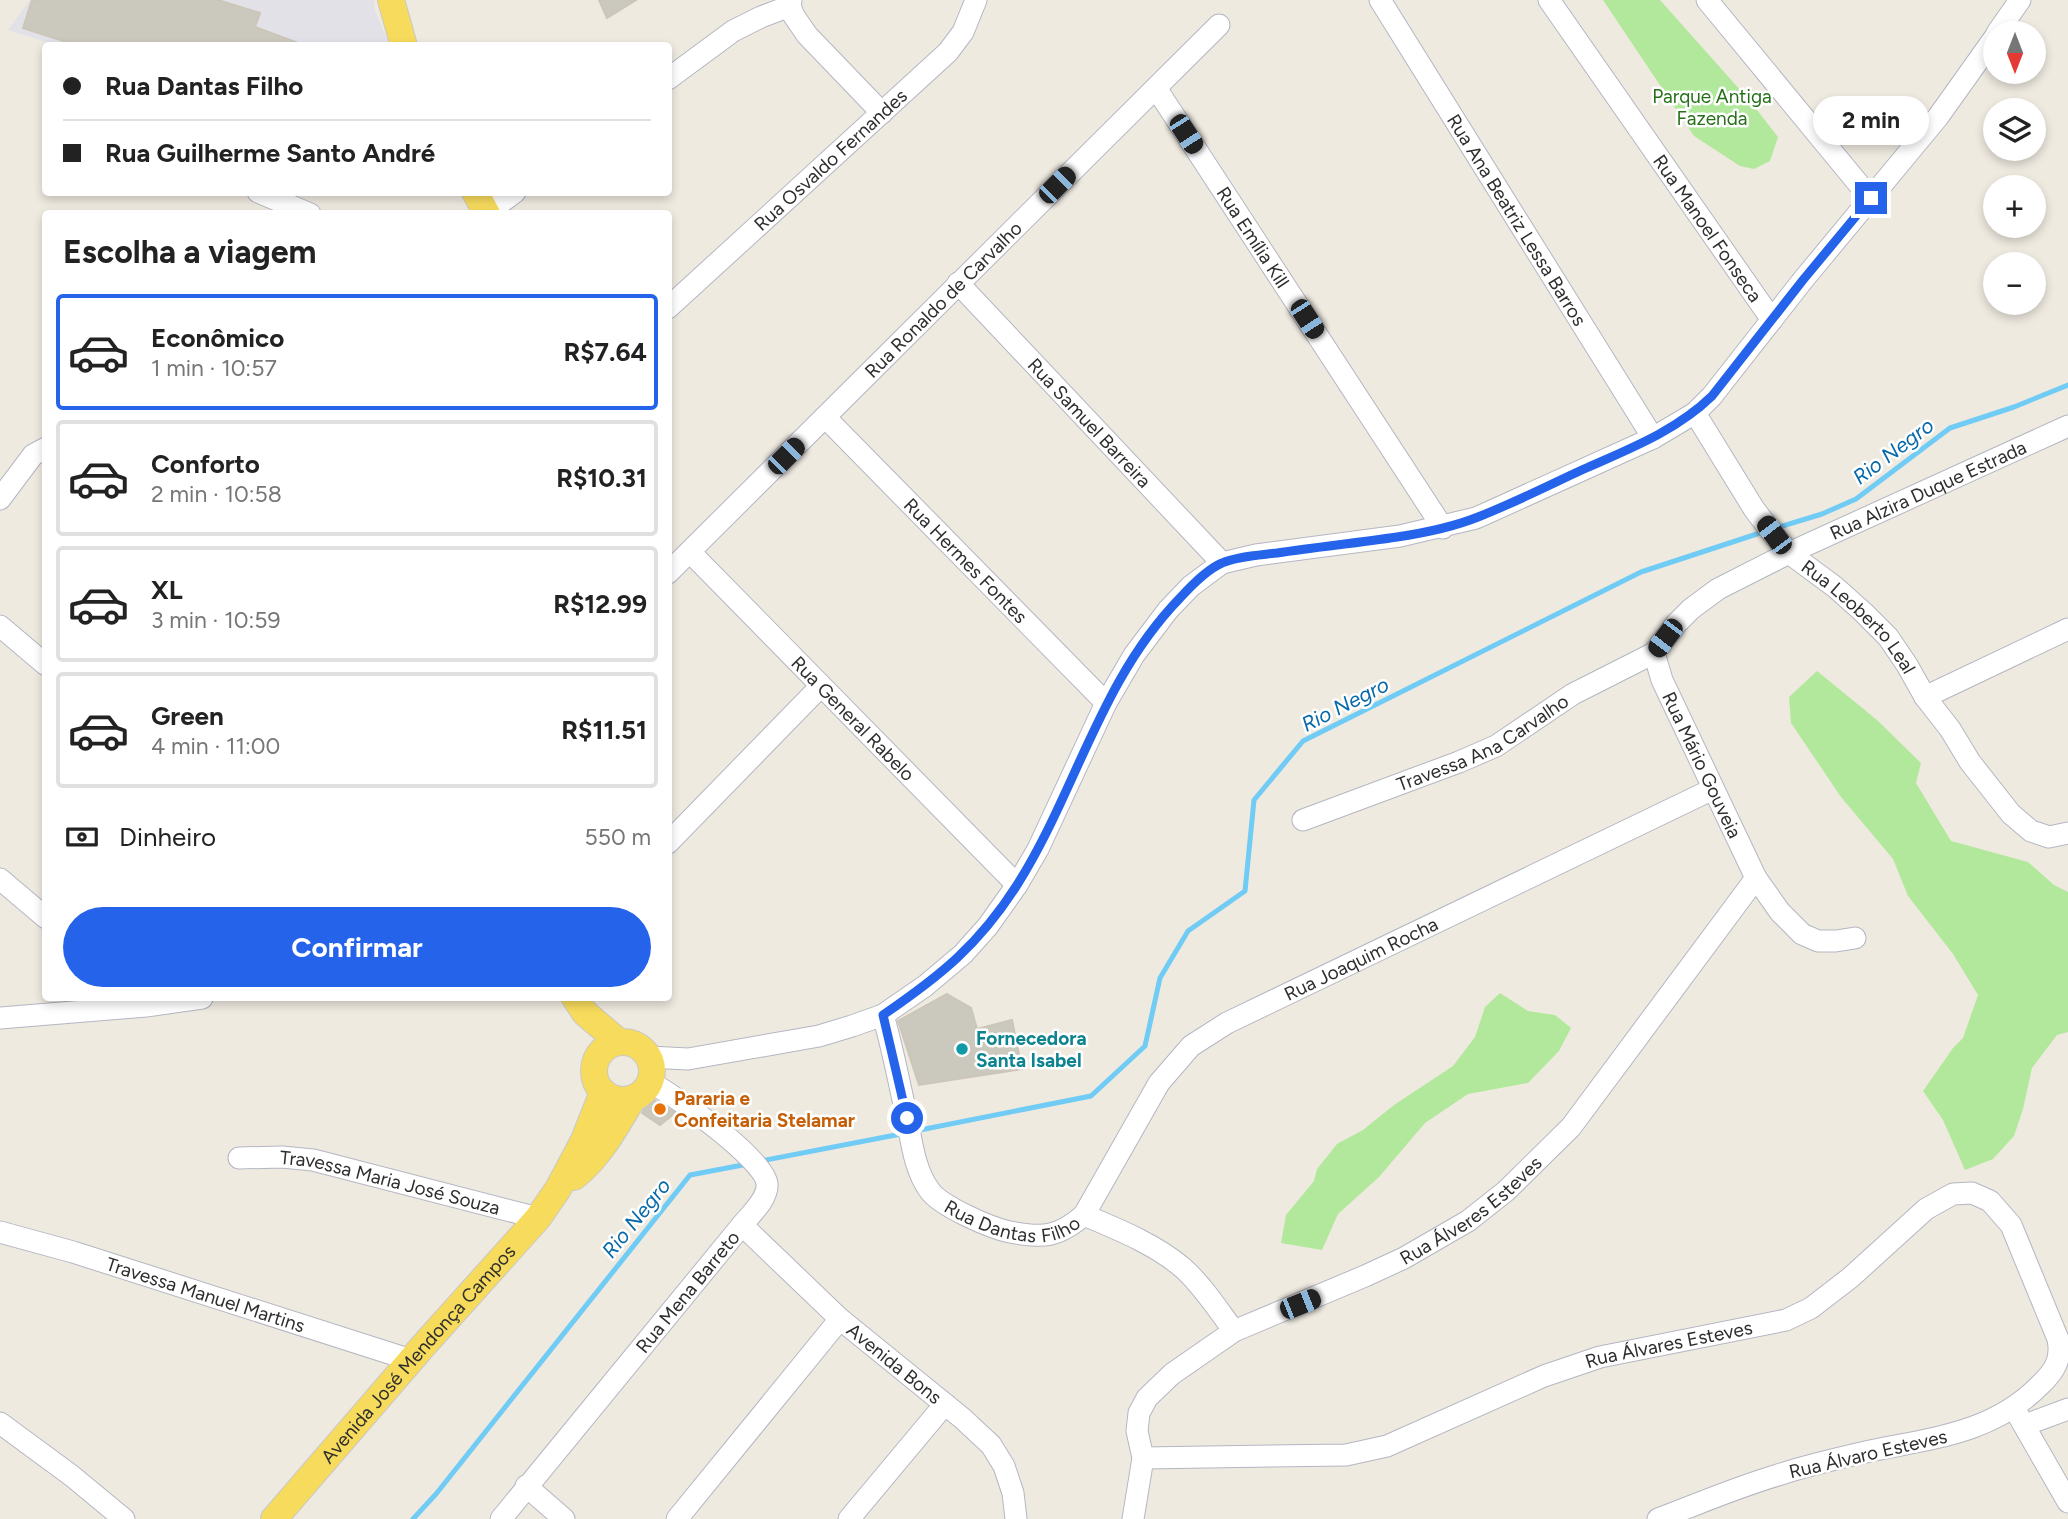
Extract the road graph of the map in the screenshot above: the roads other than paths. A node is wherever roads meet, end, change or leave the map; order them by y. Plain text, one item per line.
1 (391, 0) edge
2 (976, 0) edge
3 (1380, 0) edge
4 (1549, 0) edge
5 (1707, 0) edge
6 (2020, 0) edge
7 (791, 3) edge
8 (2006, 21) edge
9 (1219, 24) dead end
10 (403, 42) edge
11 (1983, 53) edge
12 (672, 76) edge
13 (1156, 88) junction
14 (882, 113) junction
15 (267, 196) edge
16 (510, 196) edge
17 (1871, 198) junction
18 (301, 210) edge
19 (491, 210) edge
20 (958, 283) junction
21 (672, 304) edge
22 (1772, 320) junction
23 (1695, 413) junction
24 (825, 417) junction
25 (2068, 426) edge
26 (1653, 438) junction
27 (42, 450) edge
28 (0, 499) edge
29 (1443, 527) junction
30 (690, 552) junction
31 (1789, 553) junction
32 (1222, 563) junction
33 (672, 569) edge
34 (0, 626) edge
35 (2068, 629) edge
36 (1654, 653) junction
37 (42, 662) edge
38 (821, 686) junction
39 (1925, 697) junction
40 (1106, 703) junction
41 (1713, 789) junction
42 (1303, 820) dead end
43 (2068, 833) edge
44 (672, 839) edge
45 (0, 878) edge
46 (1756, 878) junction
47 (1017, 885) junction
48 (42, 915) edge
49 (1855, 938) dead end
50 (141, 1002) edge
51 (580, 1005) edge
52 (883, 1015) junction
53 (0, 1018) edge
54 (619, 1042) junction
55 (595, 1064) junction
56 (646, 1078) junction
57 (603, 1092) junction
58 (239, 1158) dead end
59 (558, 1189) junction
60 (1084, 1214) junction
61 (538, 1218) junction
62 (742, 1225) junction
63 (0, 1232) edge
64 (840, 1319) junction
65 (1234, 1331) junction
66 (411, 1360) junction
67 (2059, 1360) joint
68 (945, 1404) junction
69 (2068, 1409) edge
70 (2020, 1417) junction
71 (0, 1423) edge
72 (1143, 1458) junction
73 (526, 1486) junction
74 (2068, 1502) edge
75 (124, 1519) edge
76 (274, 1519) edge
77 (500, 1519) edge
78 (564, 1519) edge
79 (677, 1519) edge
80 (849, 1519) edge
81 (1016, 1519) edge
82 (1133, 1519) edge
83 (1658, 1519) edge

1 - 10 main road
2 - 14 street, Rua Osvaldo Fernandes
3 - 26 street, Rua Ana Beatriz Lessa Barros
4 - 22 street, Rua Manoel Fonseca
5 - 17 street
6 - 8 street
7 - 12 street
7 - 14 street
9 - 13 street, Rua Ronaldo de Carvalho
11 - 17 street
13 - 20 street, Rua Ronaldo de Carvalho
13 - 29 street, Rua Emília Kill
14 - 21 street, Rua Osvaldo Fernandes
15 - 18 street
16 - 19 street
17 - 22 street
20 - 24 street, Rua Ronaldo de Carvalho
20 - 32 street, Rua Samuel Barreira
22 - 23 street
23 - 26 street
23 - 31 street, Rua Leoberto Leal
24 - 30 street, Rua Ronaldo de Carvalho
24 - 40 street, Rua Hermes Fontes
25 - 31 street, Rua Alzira Duque Estrada
26 - 29 street
27 - 28 street
29 - 32 street
30 - 33 street, Rua Ronaldo de Carvalho
30 - 38 street, Rua General Rabelo
31 - 36 street
31 - 39 street, Rua Leoberto Leal
32 - 40 street
34 - 37 street
35 - 39 street, Rua Leoberto Leal
36 - 41 street, Rua Mário Gouveia
36 - 42 street, Travessa Ana Carvalho
38 - 44 street
38 - 47 street, Rua General Rabelo
39 - 43 street
40 - 47 street
41 - 46 street, Rua Mário Gouveia
41 - 60 street, Rua Joaquim Rocha
45 - 48 street
46 - 49 street, Rua Mário Gouveia
46 - 65 street, Rua Álveres Esteves
47 - 52 street
50 - 53 street
51 - 54 main road
51 - 55 main road
52 - 56 street
52 - 60 street, Rua Dantas Filho
54 - 55 main road
54 - 56 main road
55 - 57 main road
56 - 57 main road
56 - 59 main road, Avenida José Mendonça Campos
56 - 62 street, Rua Mena Barreto
57 - 59 main road, Avenida José Mendonça Campos
58 - 61 street, Travessa Maria José Souza
59 - 61 main road, Avenida José Mendonça Campos
60 - 65 street, Rua Dantas Filho
61 - 66 main road, Avenida José Mendonça Campos
62 - 64 street, Avenida Bons
62 - 73 street, Rua Mena Barreto
63 - 66 street, Travessa Manuel Martins
64 - 68 street, Avenida Bons
64 - 79 street
65 - 72 street, Rua Álveres Esteves
66 - 76 main road, Avenida José Mendonça Campos
67 - 70 street, Rua Álvaro Esteves
67 - 72 street, Rua Álvares Esteves
68 - 80 street
68 - 81 street, Avenida Bons
69 - 70 street
70 - 74 street
70 - 83 street, Rua Álvaro Esteves
71 - 75 street
72 - 82 street, Rua Álveres Esteves
73 - 77 street, Rua Mena Barreto
73 - 78 street

